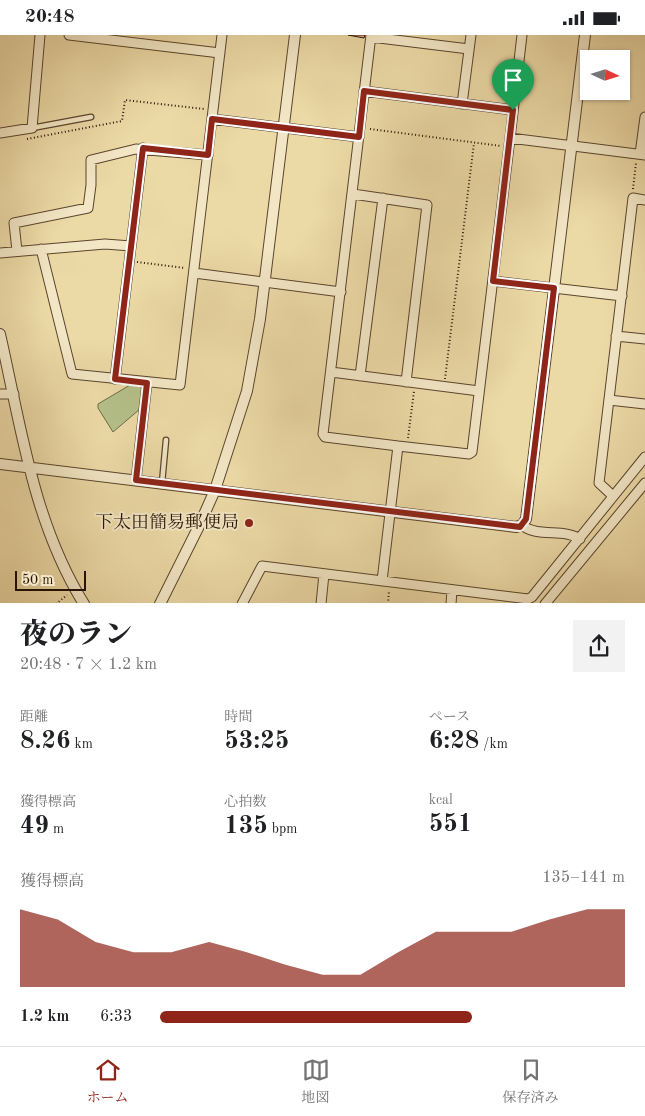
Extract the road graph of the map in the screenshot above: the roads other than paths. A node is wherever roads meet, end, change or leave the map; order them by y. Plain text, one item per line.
1 (40, 35) edge
2 (69, 35) edge
3 (222, 35) edge
4 (296, 35) edge
5 (471, 35) edge
6 (522, 35) edge
7 (585, 35) edge
8 (371, 36) edge
9 (469, 49) junction
10 (220, 53) junction
11 (364, 91) junction
12 (462, 104) junction
13 (513, 110) junction
14 (91, 117) dead end
15 (645, 117) edge
16 (212, 119) junction
17 (284, 127) junction
18 (32, 128) junction
19 (0, 133) edge
20 (359, 137) junction
21 (510, 137) junction
22 (572, 145) junction
23 (143, 148) junction
24 (208, 155) junction
25 (640, 157) edge
26 (353, 194) junction
27 (383, 198) junction
28 (645, 200) edge
29 (131, 247) junction
30 (42, 249) junction
31 (17, 251) junction
32 (0, 253) edge
33 (194, 271) junction
34 (493, 281) junction
35 (264, 283) junction
36 (554, 288) junction
37 (341, 292) junction
38 (622, 297) junction
39 (0, 334) edge
40 (616, 336) junction
41 (645, 339) edge
42 (331, 372) junction
43 (360, 376) junction
44 (115, 379) junction
45 (406, 382) junction
46 (147, 383) junction
47 (479, 391) junction
48 (0, 394) edge
49 (14, 394) junction
50 (609, 400) junction
51 (645, 404) edge
52 (166, 440) dead end
53 (398, 446) junction
54 (645, 457) edge
55 (0, 464) edge
56 (29, 467) junction
57 (136, 480) junction
58 (162, 483) junction
59 (645, 483) edge
60 (215, 490) junction
61 (613, 496) junction
62 (390, 511) junction
63 (522, 525) junction
64 (580, 539) junction
65 (324, 574) junction
66 (386, 581) junction
67 (452, 590) junction
68 (84, 603) edge
69 (160, 603) edge
70 (242, 603) edge
71 (321, 603) edge
72 (451, 603) edge
73 (545, 603) edge

1 - 18 street
2 - 10 street
3 - 10 street
4 - 17 street
5 - 9 street
6 - 13 street
7 - 22 street
8 - 9 street
8 - 11 street
9 - 12 street
10 - 16 street
11 - 12 street
11 - 20 street
12 - 13 street
13 - 21 street
14 - 18 lane
15 - 25 street
16 - 17 street
16 - 24 street
17 - 20 street
17 - 35 street
18 - 19 street
20 - 26 street
21 - 22 street
21 - 34 street
22 - 25 street
22 - 36 street
23 - 24 street
23 - 29 street
23 - 31 street
24 - 33 street
26 - 27 street
26 - 37 street
27 - 43 street
27 - 45 street
28 - 38 street
29 - 30 street
29 - 44 street
30 - 31 street
30 - 44 street
31 - 32 street
33 - 35 street
33 - 46 street
34 - 36 street
34 - 47 street
35 - 37 street
35 - 60 street
36 - 38 street
36 - 63 street
37 - 42 street
38 - 40 street
39 - 49 street
40 - 41 street
40 - 50 street
42 - 43 street
42 - 53 street
43 - 45 street
44 - 46 street
45 - 47 street
46 - 57 street
47 - 53 street
48 - 49 street
49 - 56 street
50 - 51 street
50 - 61 street
52 - 58 lane
53 - 62 street
54 - 61 street
55 - 56 street
56 - 57 street
56 - 68 street
57 - 58 street
58 - 60 street
59 - 73 street
60 - 62 street
60 - 69 street
61 - 64 street
62 - 63 street
62 - 66 street
63 - 64 street
64 - 67 street
65 - 66 street
65 - 70 street
65 - 71 street
66 - 67 street
67 - 72 street

